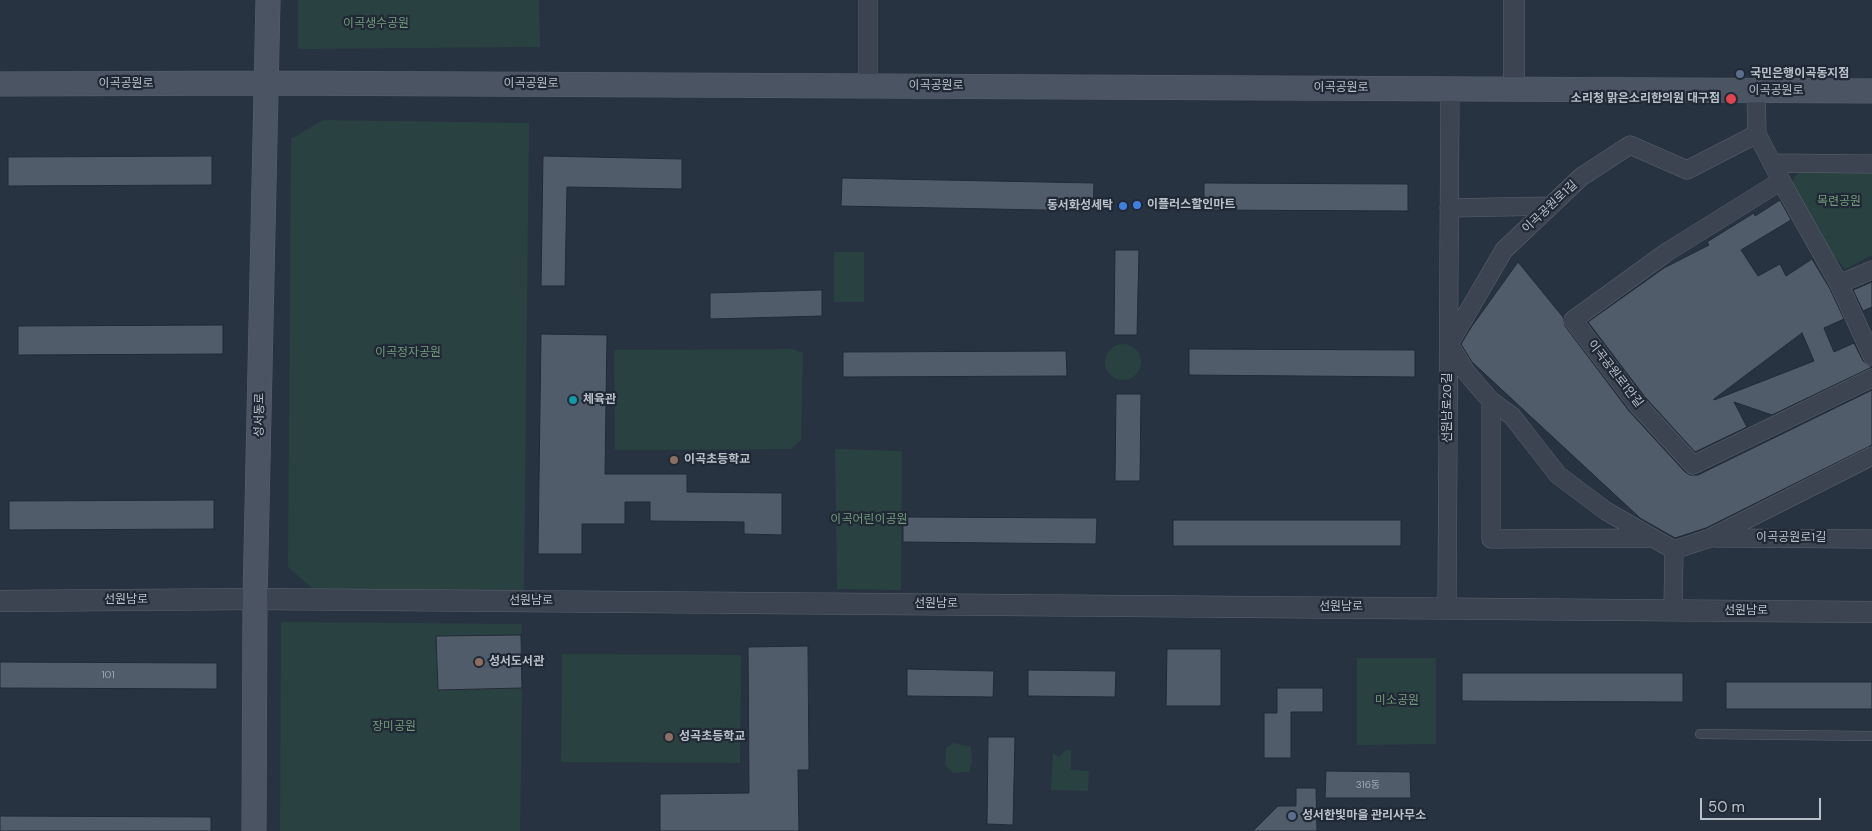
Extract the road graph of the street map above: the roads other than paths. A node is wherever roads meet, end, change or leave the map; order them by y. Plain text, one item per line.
1 (268, 0) edge
2 (868, 0) edge
3 (1514, 0) edge
4 (267, 83) junction
5 (0, 84) edge
6 (868, 86) junction
7 (1450, 89) junction
8 (1514, 90) junction
9 (1756, 91) junction
10 (1872, 91) edge
11 (1757, 134) junction
12 (1772, 163) junction
13 (1872, 164) edge
14 (1781, 181) junction
15 (1551, 206) junction
16 (1450, 208) junction
17 (1872, 270) edge
18 (1839, 284) junction
19 (1448, 344) junction
20 (1872, 356) edge
21 (1872, 378) edge
22 (1491, 401) junction
23 (1872, 456) edge
24 (1652, 538) junction
25 (1710, 538) junction
26 (1872, 539) edge
27 (1674, 550) junction
28 (255, 599) junction
29 (0, 600) edge
30 (1447, 608) junction
31 (1673, 610) junction
32 (1872, 612) edge
33 (1700, 734) dead end
34 (1872, 736) edge
35 (254, 831) edge

1 - 4 main road, 성서동로
2 - 6 street
3 - 8 street
4 - 5 main road, 이곡공원로
4 - 6 main road, 이곡공원로
4 - 28 main road, 성서동로
6 - 7 main road, 이곡공원로
7 - 8 main road, 이곡공원로
7 - 16 street, 선원남로20길
8 - 9 main road, 이곡공원로
9 - 10 main road, 이곡공원로
9 - 11 street
11 - 12 street
11 - 15 street, 이곡공원로1길
12 - 13 street
12 - 14 street
14 - 18 street
14 - 21 street, 이곡공원로1안길
15 - 16 street
15 - 19 street, 이곡공원로1길
16 - 19 street, 선원남로20길
17 - 18 street
18 - 20 street
19 - 22 street
19 - 30 street, 선원남로20길
22 - 24 street
22 - 24 street
23 - 25 street, 이곡공원로1길
24 - 27 street
25 - 26 street, 이곡공원로1길
25 - 27 street, 이곡공원로1길
27 - 31 street
28 - 29 street, 선원남로
28 - 30 street, 선원남로
28 - 35 main road, 성서동로
30 - 31 street, 선원남로
31 - 32 street, 선원남로
33 - 34 lane

